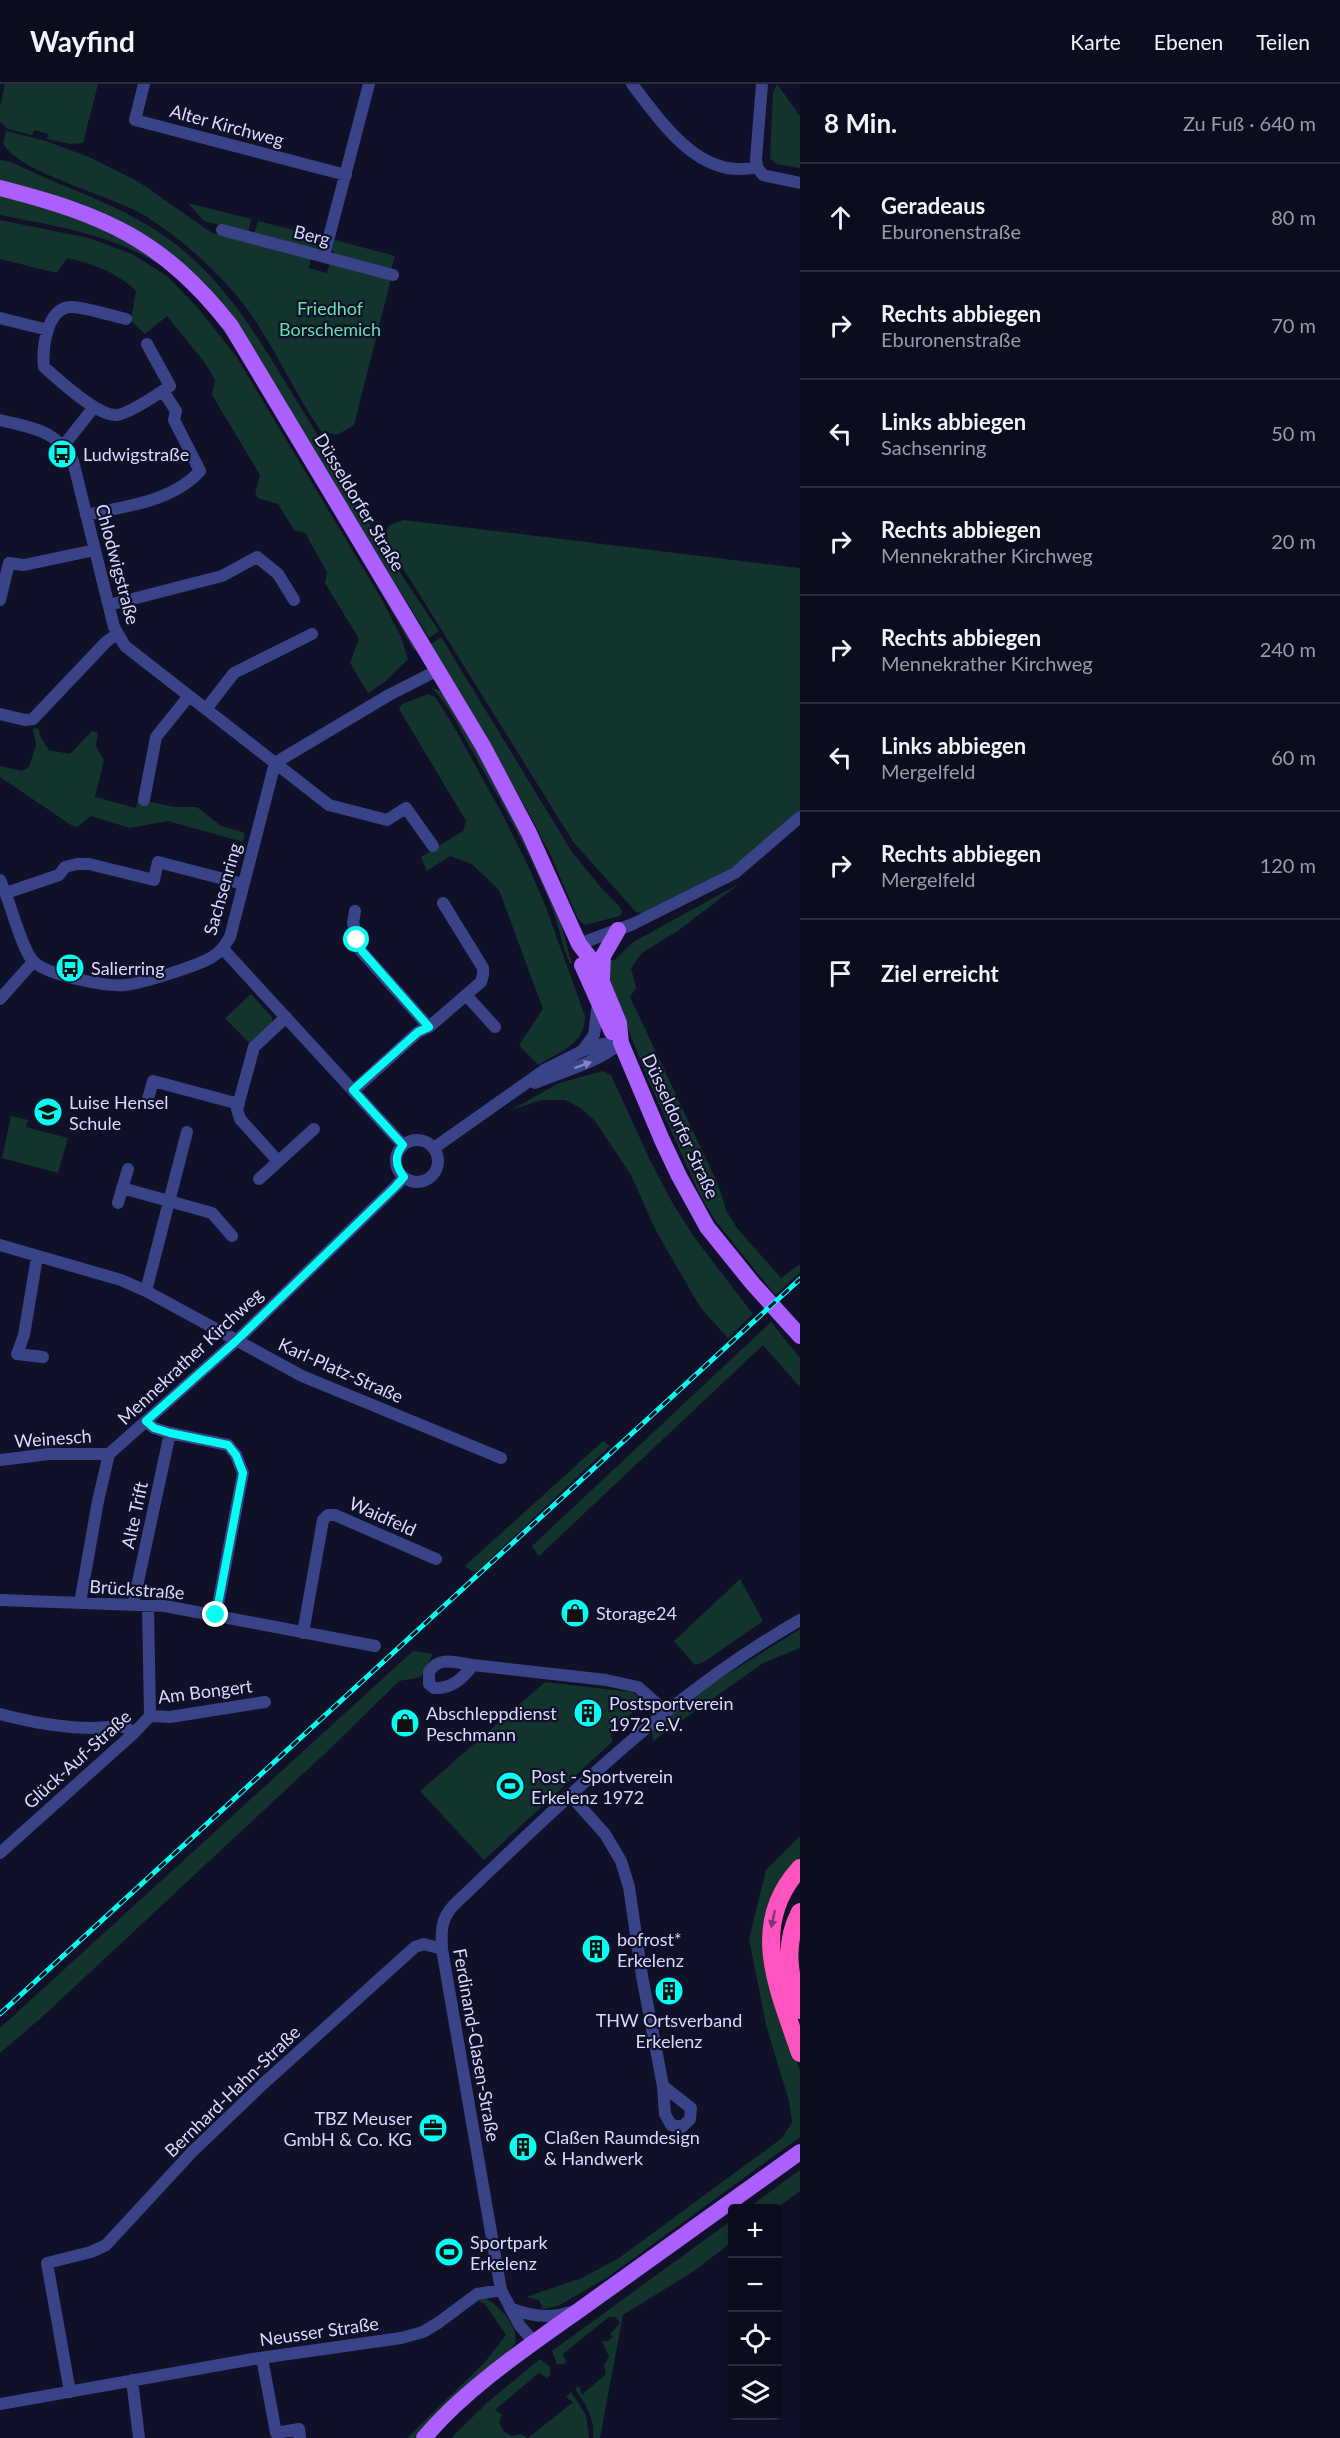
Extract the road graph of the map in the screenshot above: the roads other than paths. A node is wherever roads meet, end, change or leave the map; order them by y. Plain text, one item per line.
1 (144, 84) edge
2 (369, 84) edge
3 (632, 84) edge
4 (762, 84) edge
5 (757, 167) junction
6 (346, 175) junction
7 (800, 183) edge
8 (0, 188) edge
9 (222, 230) dead end
10 (324, 256) junction
11 (393, 275) dead end
12 (0, 318) edge
13 (126, 319) dead end
14 (48, 330) junction
15 (147, 344) dead end
16 (163, 391) junction
17 (94, 407) junction
18 (0, 420) edge
19 (64, 446) junction
20 (86, 515) junction
21 (96, 550) junction
22 (5, 562) edge
23 (0, 600) edge
24 (294, 600) dead end
25 (109, 605) junction
26 (117, 634) junction
27 (312, 634) dead end
28 (438, 670) junction
29 (189, 696) junction
30 (206, 709) junction
31 (0, 714) edge
32 (275, 763) junction
33 (144, 800) dead end
34 (800, 817) edge
35 (433, 846) dead end
36 (0, 880) edge
37 (243, 884) junction
38 (6, 892) junction
39 (442, 903) dead end
40 (355, 912) dead end
41 (618, 930) junction
42 (579, 944) junction
43 (223, 949) junction
44 (33, 962) junction
45 (602, 982) junction
46 (466, 995) junction
47 (0, 999) edge
48 (598, 1003) junction
49 (286, 1017) junction
50 (429, 1027) junction
51 (495, 1027) dead end
52 (621, 1043) junction
53 (582, 1051) junction
54 (520, 1089) junction
55 (353, 1090) junction
56 (148, 1099) dead end
57 (239, 1104) junction
58 (314, 1129) dead end
59 (187, 1132) dead end
60 (403, 1145) junction
61 (434, 1148) junction
62 (278, 1161) junction
63 (128, 1169) dead end
64 (404, 1177) junction
65 (259, 1179) dead end
66 (122, 1188) junction
67 (169, 1202) junction
68 (118, 1203) dead end
69 (232, 1236) dead end
70 (0, 1245) edge
71 (37, 1257) junction
72 (146, 1291) junction
73 (800, 1336) edge
74 (236, 1341) junction
75 (43, 1357) dead end
76 (146, 1421) junction
77 (170, 1433) junction
78 (109, 1454) junction
79 (501, 1458) dead end
80 (0, 1460) edge
81 (436, 1559) dead end
82 (0, 1600) edge
83 (80, 1603) junction
84 (133, 1605) junction
85 (148, 1606) junction
86 (216, 1615) junction
87 (800, 1620) edge
88 (303, 1633) junction
89 (375, 1646) dead end
90 (473, 1665) dead end
91 (265, 1702) dead end
92 (665, 1711) junction
93 (0, 1714) edge
94 (150, 1716) junction
95 (134, 1733) junction
96 (571, 1796) junction
97 (0, 1853) edge
98 (800, 1868) edge
99 (800, 1912) edge
100 (442, 1948) junction
101 (800, 2010) edge
102 (800, 2053) edge
103 (663, 2086) dead end
104 (800, 2152) edge
105 (501, 2290) junction
106 (510, 2308) junction
107 (580, 2309) junction
108 (535, 2343) junction
109 (262, 2358) junction
110 (132, 2380) junction
111 (70, 2392) junction
112 (0, 2404) edge
113 (139, 2438) edge
114 (300, 2438) edge
115 (424, 2438) edge

1 - 6 street, Alter Kirchweg
2 - 6 street
3 - 5 street
4 - 5 street
5 - 7 street
6 - 10 street
8 - 28 main road, Düsseldorfer Straße
9 - 10 street, Berg
10 - 11 street, Berg
12 - 14 street
13 - 14 street
14 - 17 street
15 - 16 street
16 - 17 street
16 - 20 street
17 - 19 street
18 - 19 street
19 - 20 street, Chlodwigstraße
20 - 21 street, Chlodwigstraße
21 - 22 street
21 - 25 street, Chlodwigstraße
22 - 23 street
24 - 25 street
25 - 26 street, Chlodwigstraße
26 - 29 street, Chlodwigstraße
26 - 31 street
27 - 30 street
28 - 32 street
28 - 42 main road, Düsseldorfer Straße
29 - 30 street, Chlodwigstraße
29 - 33 street
30 - 32 street, Chlodwigstraße
32 - 35 street, Chlodwigstraße
32 - 37 street, Sachsenring
34 - 41 street
36 - 38 street
37 - 38 street
37 - 43 street, Sachsenring
38 - 44 street
39 - 46 street
40 - 50 street
41 - 42 street
41 - 45 main road
42 - 45 main road, Düsseldorfer Straße
42 - 48 main road, Düsseldorfer Straße
43 - 44 street
43 - 49 street, Sachsenring
44 - 47 street
45 - 52 main road, Düsseldorfer Straße
46 - 50 street
46 - 51 street
48 - 52 main road, Düsseldorfer Straße
48 - 53 street
49 - 55 street, Sachsenring
49 - 57 street
50 - 55 street
52 - 53 street
54 -> 52 street
52 - 73 main road, Düsseldorfer Straße
53 - 54 street
54 - 61 street
55 - 60 street, Sachsenring
56 - 57 street
57 - 62 street
58 - 62 street
59 - 67 street
60 - 61 street
60 - 64 street
61 - 64 street
62 - 65 street
63 - 66 street
64 - 74 street, Mennekrather Kirchweg
66 - 67 street
66 - 68 street
67 - 69 street
67 - 72 street
70 - 71 street, Karl-Platz-Straße
71 - 72 street, Karl-Platz-Straße
71 - 75 street
72 - 74 street, Karl-Platz-Straße
74 - 76 street, Mennekrather Kirchweg
74 - 79 street, Karl-Platz-Straße
76 - 77 street
76 - 78 street, Mennekrather Kirchweg
77 - 84 street, Alte Trift
77 - 86 street
78 - 80 street, Weinesch
78 - 83 street
81 - 88 street, Waidfeld
82 - 83 street, Brückstraße
83 - 84 street, Brückstraße
84 - 85 street, Brückstraße
85 - 86 street, Brückstraße
85 - 94 street, Glück-Auf-Straße
86 - 88 street, Brückstraße
87 - 92 street, Ferdinand-Clasen-Straße
88 - 89 street, Brückstraße
90 - 92 street
91 - 94 street, Am Bongert
92 - 96 street, Ferdinand-Clasen-Straße
93 - 95 street
94 - 95 street, Glück-Auf-Straße
95 - 97 street, Glück-Auf-Straße
96 - 100 street, Ferdinand-Clasen-Straße
96 - 103 street
98 -> 102 highway
99 - 101 highway
100 - 105 street, Ferdinand-Clasen-Straße
100 - 111 street, Bernhard-Hahn-Straße
104 - 107 main road
105 - 106 street, Ferdinand-Clasen-Straße
105 - 109 street, Neusser Straße
106 - 107 street
106 - 108 street, Ferdinand-Clasen-Straße
107 - 108 main road
108 - 115 main road
109 - 110 street, Neusser Straße
109 - 114 street
110 - 111 street, Neusser Straße
110 - 113 street
111 - 112 street, Neusser Straße

